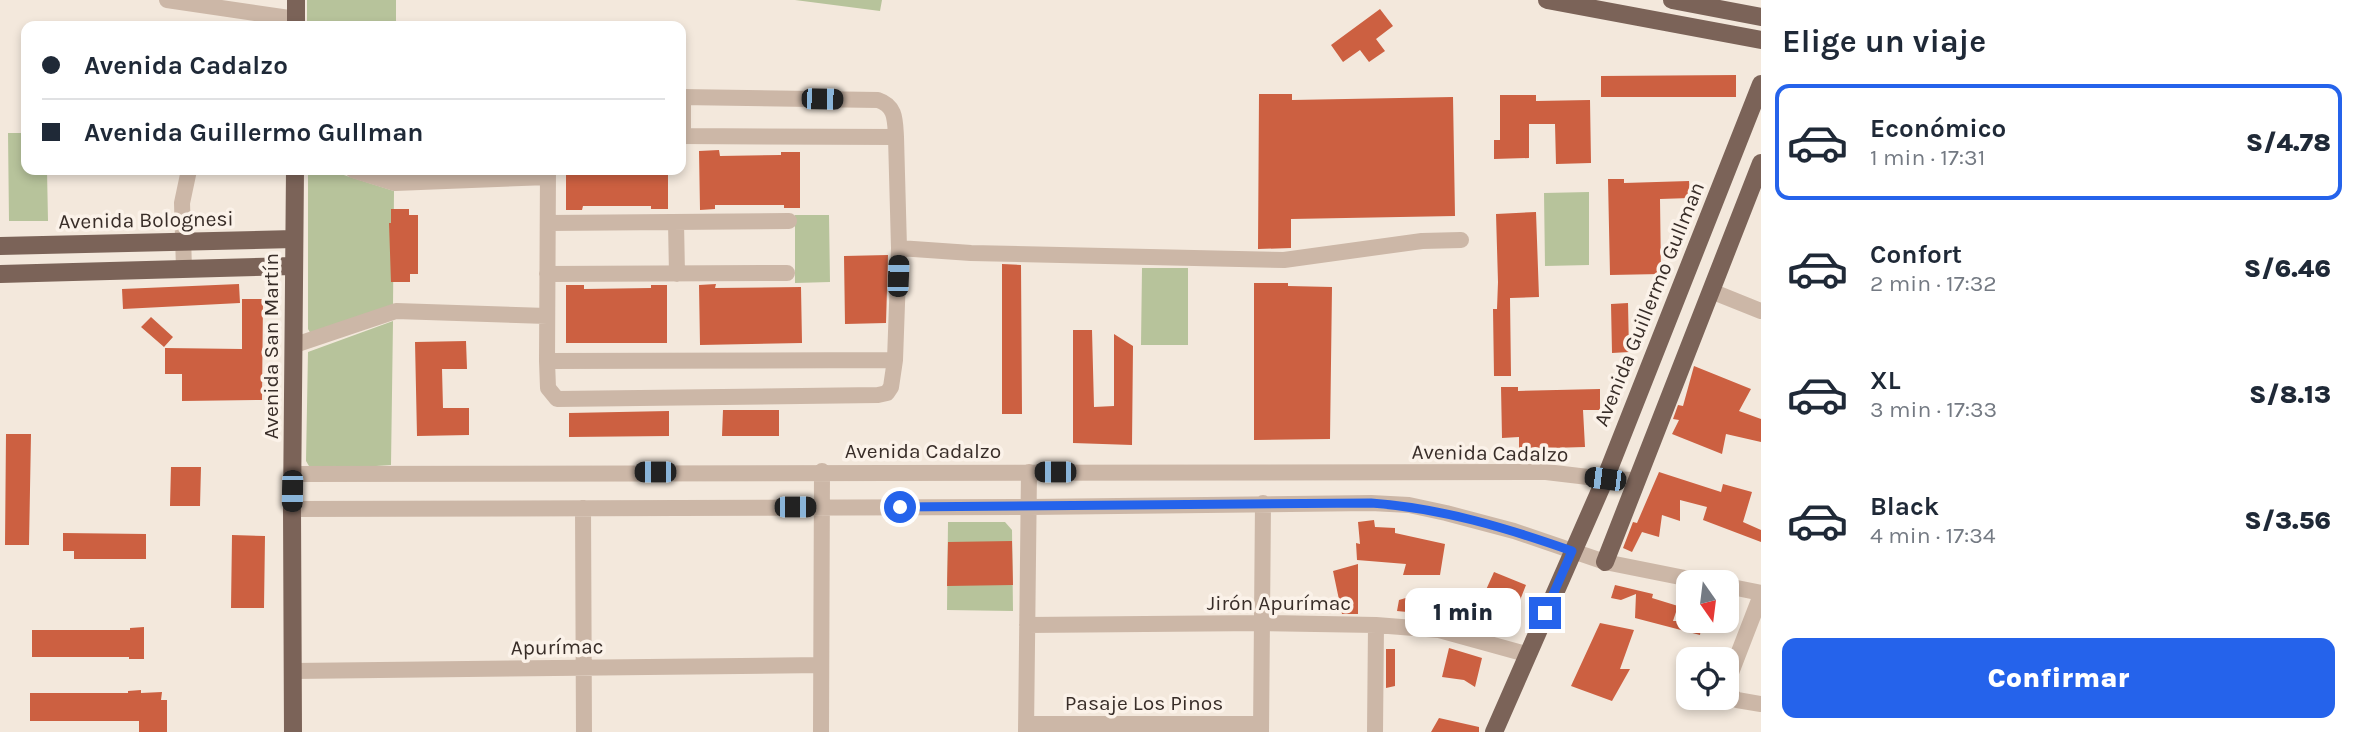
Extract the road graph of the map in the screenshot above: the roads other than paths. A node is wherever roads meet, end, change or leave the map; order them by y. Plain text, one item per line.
1 (167, 0) edge
2 (296, 0) edge
3 (1547, 0) edge
4 (1672, 0) edge
5 (1761, 17) edge
6 (285, 21) edge
7 (296, 21) edge
8 (1761, 40) edge
9 (1761, 84) edge
10 (686, 97) edge
11 (686, 136) edge
12 (896, 136) junction
13 (1761, 163) edge
14 (188, 175) edge
15 (295, 175) edge
16 (369, 175) edge
17 (517, 175) edge
18 (548, 175) edge
19 (789, 221) dead end
20 (676, 222) junction
21 (548, 223) junction
22 (294, 239) junction
23 (1461, 240) dead end
24 (183, 242) junction
25 (0, 246) edge
26 (899, 248) junction
27 (294, 266) junction
28 (184, 269) junction
29 (787, 273) dead end
30 (0, 274) edge
31 (547, 274) junction
32 (677, 274) junction
33 (1711, 291) junction
34 (1761, 311) edge
35 (547, 316) junction
36 (295, 345) junction
37 (895, 360) junction
38 (547, 361) junction
39 (1644, 381) junction
40 (1671, 392) junction
41 (822, 471) junction
42 (1030, 472) junction
43 (292, 474) junction
44 (1605, 479) junction
45 (1636, 480) junction
46 (1263, 503) junction
47 (822, 507) junction
48 (1030, 507) junction
49 (583, 508) junction
50 (292, 509) junction
51 (1572, 551) junction
52 (1605, 562) junction
53 (1676, 576) edge
54 (1740, 589) edge
55 (1761, 594) edge
56 (1263, 623) junction
57 (1027, 625) junction
58 (1376, 625) junction
59 (1739, 652) edge
60 (1526, 654) junction
61 (821, 665) junction
62 (584, 668) junction
63 (293, 671) junction
64 (1739, 699) edge
65 (1761, 704) edge
66 (1026, 728) edge
67 (1261, 728) edge
68 (293, 732) edge
69 (584, 732) edge
70 (821, 732) edge
71 (1375, 732) edge
72 (1494, 732) edge

1 - 6 street
2 - 7 main road
3 - 8 main road
4 - 5 main road
9 - 39 main road, Avenida Guillermo Gullman
10 - 12 street
11 - 12 street
12 - 26 street
13 - 33 main road
14 - 24 street
15 - 22 main road, Avenida San Martín
16 - 17 street
18 - 21 street
19 - 20 street
20 - 21 street
20 - 32 street
21 - 31 street
22 - 24 main road, Avenida Bolognesi
22 - 27 main road, Avenida San Martín
23 - 26 street
24 - 25 main road, Avenida Bolognesi
24 - 28 street
26 - 37 street
27 - 28 main road
27 - 36 main road, Avenida San Martín
28 - 30 main road
29 - 32 street
31 - 32 street
31 - 35 street
33 - 34 street
33 - 40 main road
35 - 36 street
35 - 38 street
36 - 43 main road, Avenida San Martín
37 - 38 street
37 - 38 street
39 - 40 main road
39 - 44 main road, Avenida Guillermo Gullman
40 - 45 main road
41 - 42 street, Avenida Cadalzo
41 - 43 street, Avenida Cadalzo
41 - 47 street
42 - 44 street, Avenida Cadalzo
42 - 48 street
43 - 50 main road, Avenida San Martín
44 - 45 street, Avenida Cadalzo
44 - 51 main road, Avenida Guillermo Gullman
45 - 52 main road
46 - 48 street
46 - 51 street
46 - 56 street
47 - 48 street
47 - 49 street
47 - 61 street
48 - 57 street
49 - 50 street
49 - 62 street
50 - 63 main road, Avenida San Martín
51 - 52 street
51 - 60 main road, Avenida Guillermo Gullman
52 - 53 street
54 - 55 street
55 - 59 street
56 - 57 street, Jirón Apurímac
56 - 58 street, Jirón Apurímac
56 - 67 street
57 - 66 street
58 - 60 street, Jirón Apurímac
58 - 71 street
60 - 72 main road, Avenida Guillermo Gullman
61 - 62 street, Apurímac
61 - 70 street
62 - 63 street, Apurímac
62 - 69 street
63 - 68 main road, Avenida San Martín
64 - 65 street
66 - 67 street, Pasaje Los Pinos

